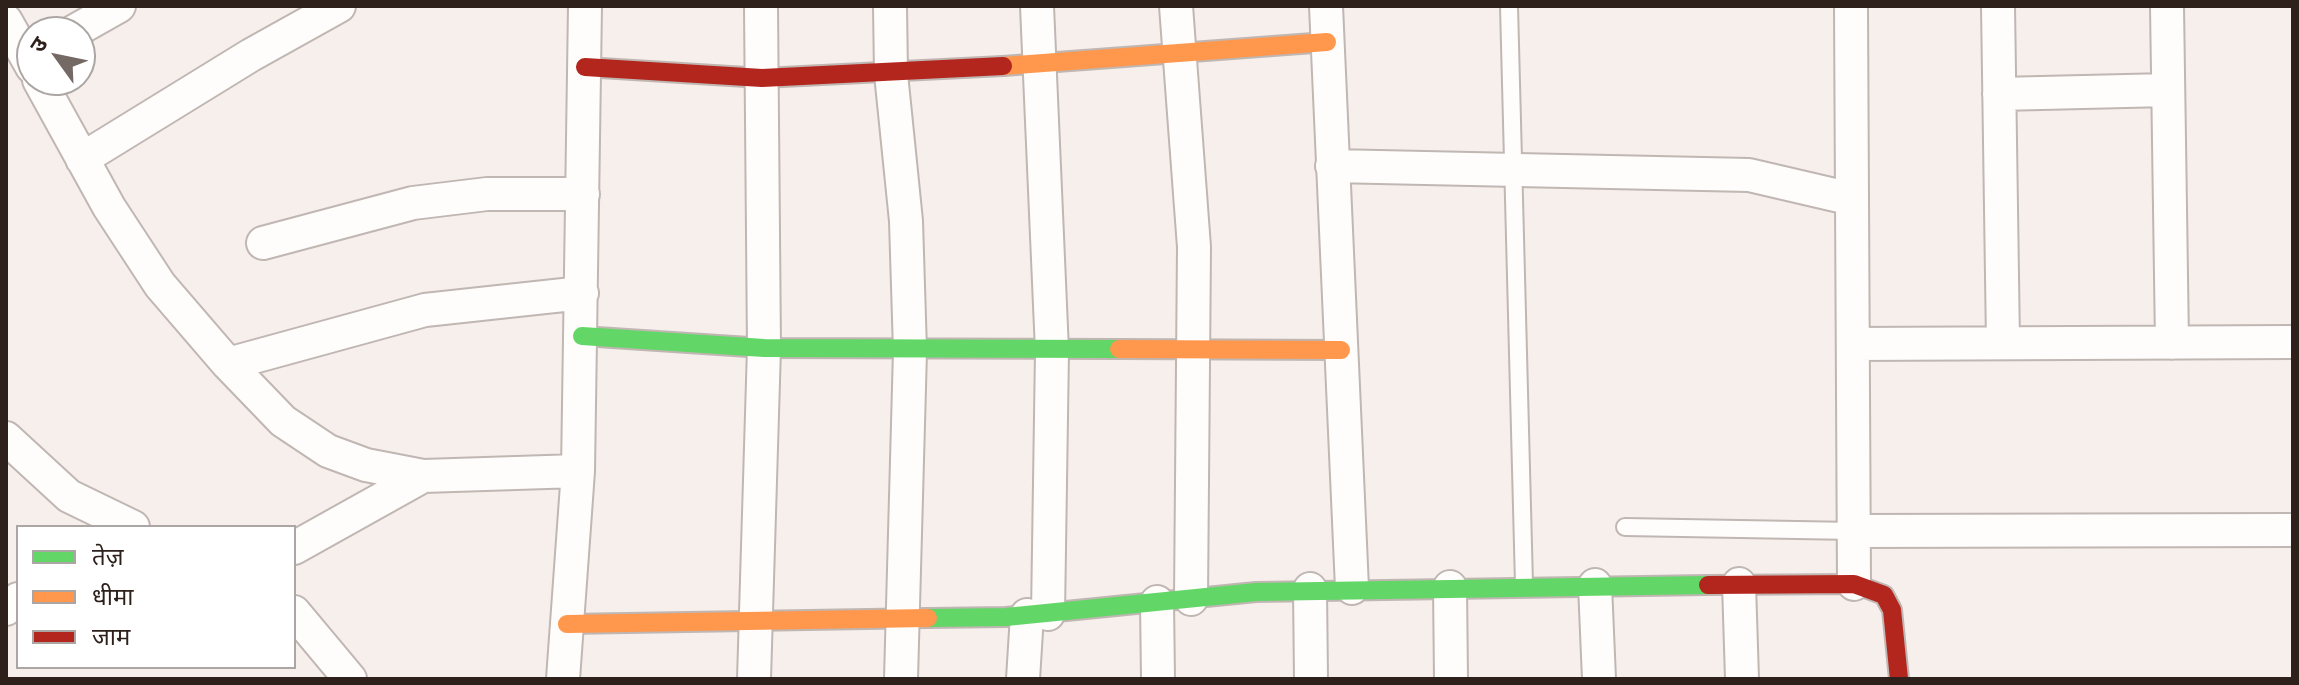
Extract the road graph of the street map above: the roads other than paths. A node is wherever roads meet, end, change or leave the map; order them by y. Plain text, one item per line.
1 (119, 6) edge
2 (339, 6) edge
3 (585, 6) edge
4 (761, 6) edge
5 (890, 6) edge
6 (1037, 6) edge
7 (1176, 6) edge
8 (1326, 6) edge
9 (1509, 6) edge
10 (1851, 6) edge
11 (1998, 6) edge
12 (2167, 6) edge
13 (96, 19) edge
14 (1327, 42) junction
15 (1178, 53) junction
16 (1040, 62) junction
17 (585, 67) junction
18 (891, 74) junction
19 (762, 78) junction
20 (2168, 90) junction
21 (1999, 94) junction
22 (49, 96) edge
23 (82, 159) junction
24 (1332, 166) junction
25 (1515, 168) junction
26 (583, 194) junction
27 (1852, 199) junction
28 (263, 243) dead end
29 (582, 293) junction
30 (582, 336) junction
31 (2293, 342) edge
32 (2003, 343) junction
33 (2172, 343) junction
34 (1853, 344) junction
35 (764, 348) junction
36 (1195, 350) junction
37 (1341, 350) junction
38 (910, 351) junction
39 (1052, 351) junction
40 (228, 364) junction
41 (6, 438) edge
42 (578, 471) junction
43 (423, 476) junction
44 (91, 519) edge
45 (122, 525) edge
46 (1625, 527) dead end
47 (2293, 530) edge
48 (1854, 531) junction
49 (296, 547) edge
50 (1739, 584) junction
51 (1854, 584) junction
52 (1595, 585) junction
53 (1524, 586) junction
54 (1450, 587) junction
55 (1352, 588) junction
56 (1310, 589) junction
57 (1191, 599) junction
58 (1157, 602) junction
59 (296, 614) edge
60 (1037, 614) junction
61 (901, 619) junction
62 (753, 622) junction
63 (567, 624) junction
64 (350, 679) edge
65 (563, 679) edge
66 (754, 679) edge
67 (901, 679) edge
68 (1023, 679) edge
69 (1158, 679) edge
70 (1311, 679) edge
71 (1451, 679) edge
72 (1599, 679) edge
73 (1742, 679) edge
74 (1899, 679) edge

1 - 13 street
2 - 23 street
3 - 17 street
4 - 19 street
5 - 18 street
6 - 16 street
7 - 15 street
8 - 14 street
9 - 25 lane
10 - 27 street
11 - 21 street
12 - 20 street
14 - 15 street
14 - 24 street
15 - 16 street
15 - 36 street
16 - 18 street
16 - 39 street
17 - 19 street
17 - 26 street
18 - 19 street
18 - 38 street
19 - 35 street
20 - 21 street
20 - 33 street
21 - 32 street
22 - 23 street
23 - 40 street
24 - 25 street
24 - 37 street
25 - 27 street
25 - 53 lane
26 - 28 street
26 - 29 street
27 - 34 street
29 - 30 street
29 - 40 street
30 - 35 street
30 - 42 street
31 - 33 street
32 - 33 street
32 - 34 street
34 - 48 street
35 - 38 street
35 - 62 street
36 - 37 street
36 - 39 street
36 - 57 street
37 - 55 street
38 - 39 street
38 - 61 street
39 - 60 street
40 - 43 street
41 - 44 street
42 - 43 street
42 - 63 street
43 - 49 street
44 - 45 street
46 - 48 lane
47 - 48 street
48 - 51 street
50 - 51 street
50 - 52 street
50 - 73 street
51 - 74 street
52 - 53 street
52 - 72 street
53 - 54 street
54 - 55 street
54 - 71 street
55 - 56 street
56 - 57 street
56 - 70 street
57 - 58 street
58 - 60 street
58 - 69 street
59 - 64 street
60 - 61 street
60 - 68 street
61 - 62 street
61 - 67 street
62 - 63 street
62 - 66 street
63 - 65 street

